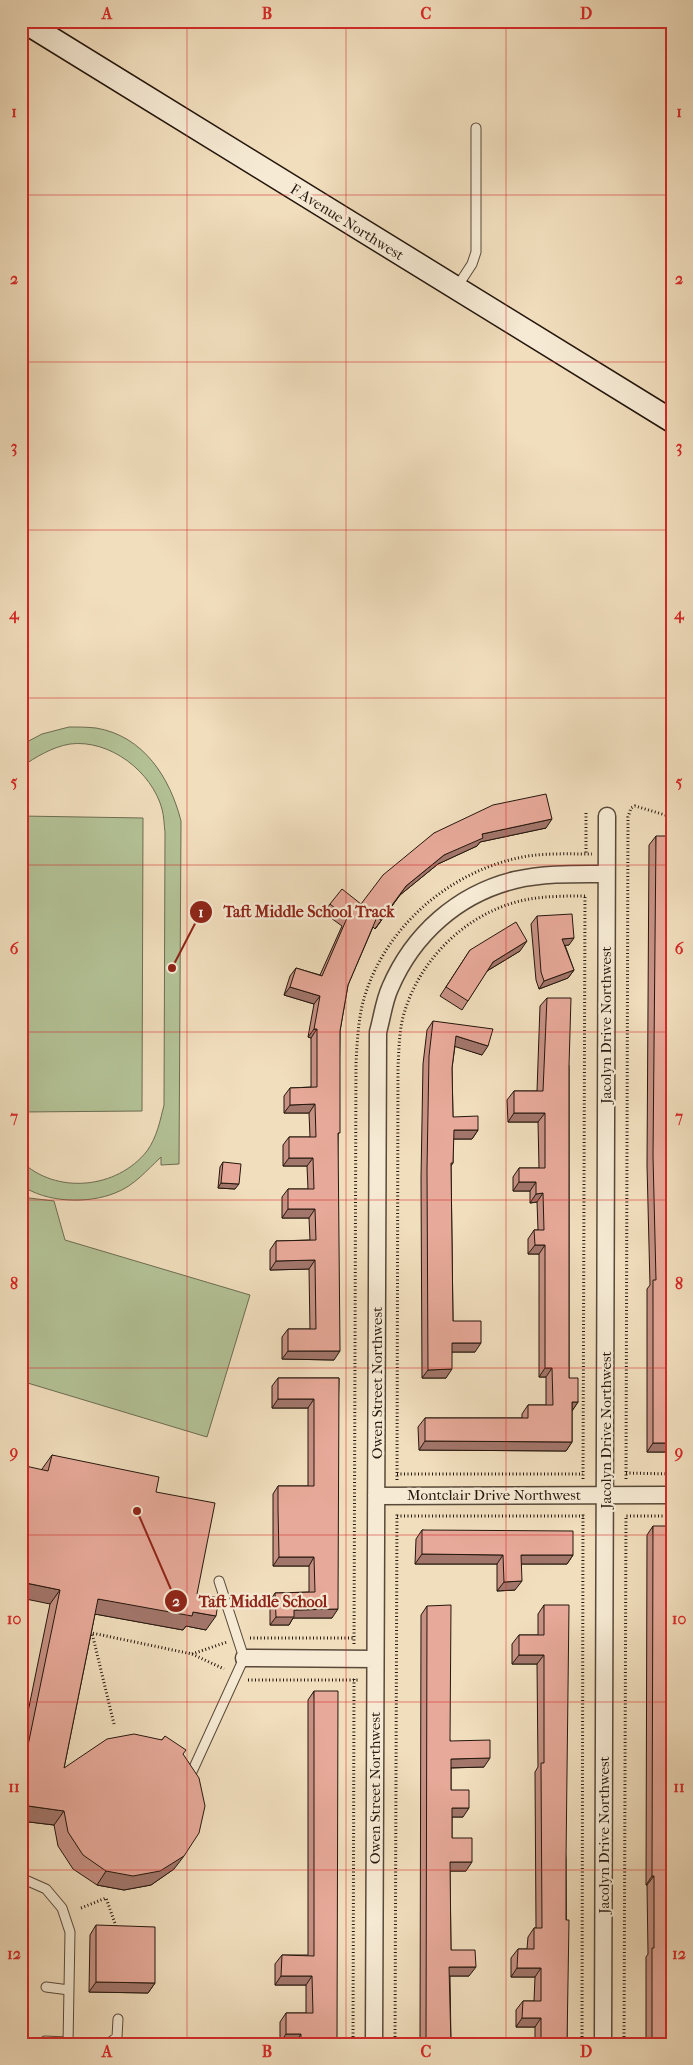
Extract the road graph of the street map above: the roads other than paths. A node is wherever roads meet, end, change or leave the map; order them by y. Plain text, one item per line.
1 (23, 21) edge
2 (476, 128) dead end
3 (456, 290) junction
4 (672, 421) edge
5 (607, 816) dead end
6 (606, 874) junction
7 (605, 1494) junction
8 (672, 1495) edge
9 (376, 1496) junction
10 (219, 1581) dead end
11 (244, 1658) junction
12 (375, 1659) junction
13 (191, 1774) edge
14 (21, 1878) edge
15 (46, 1987) dead end
16 (69, 1990) junction
17 (118, 2019) dead end
18 (45, 2040) dead end
19 (68, 2043) edge
20 (374, 2044) edge
21 (603, 2044) edge

1 - 3 main road, F Avenue Northwest
2 - 3 lane
3 - 4 main road, F Avenue Northwest
5 - 6 street, Jacolyn Drive Northwest
6 - 7 street, Jacolyn Drive Northwest
6 - 9 street, Owen Street Northwest
7 - 8 street, Montclair Drive Northwest
7 - 9 street, Montclair Drive Northwest
7 - 21 street, Jacolyn Drive Northwest
9 - 12 street, Owen Street Northwest
10 - 11 lane
11 - 12 street
11 - 13 lane
12 - 20 street, Owen Street Northwest
14 - 16 lane
15 - 16 lane
16 - 19 lane
17 - 19 lane
18 - 19 lane

